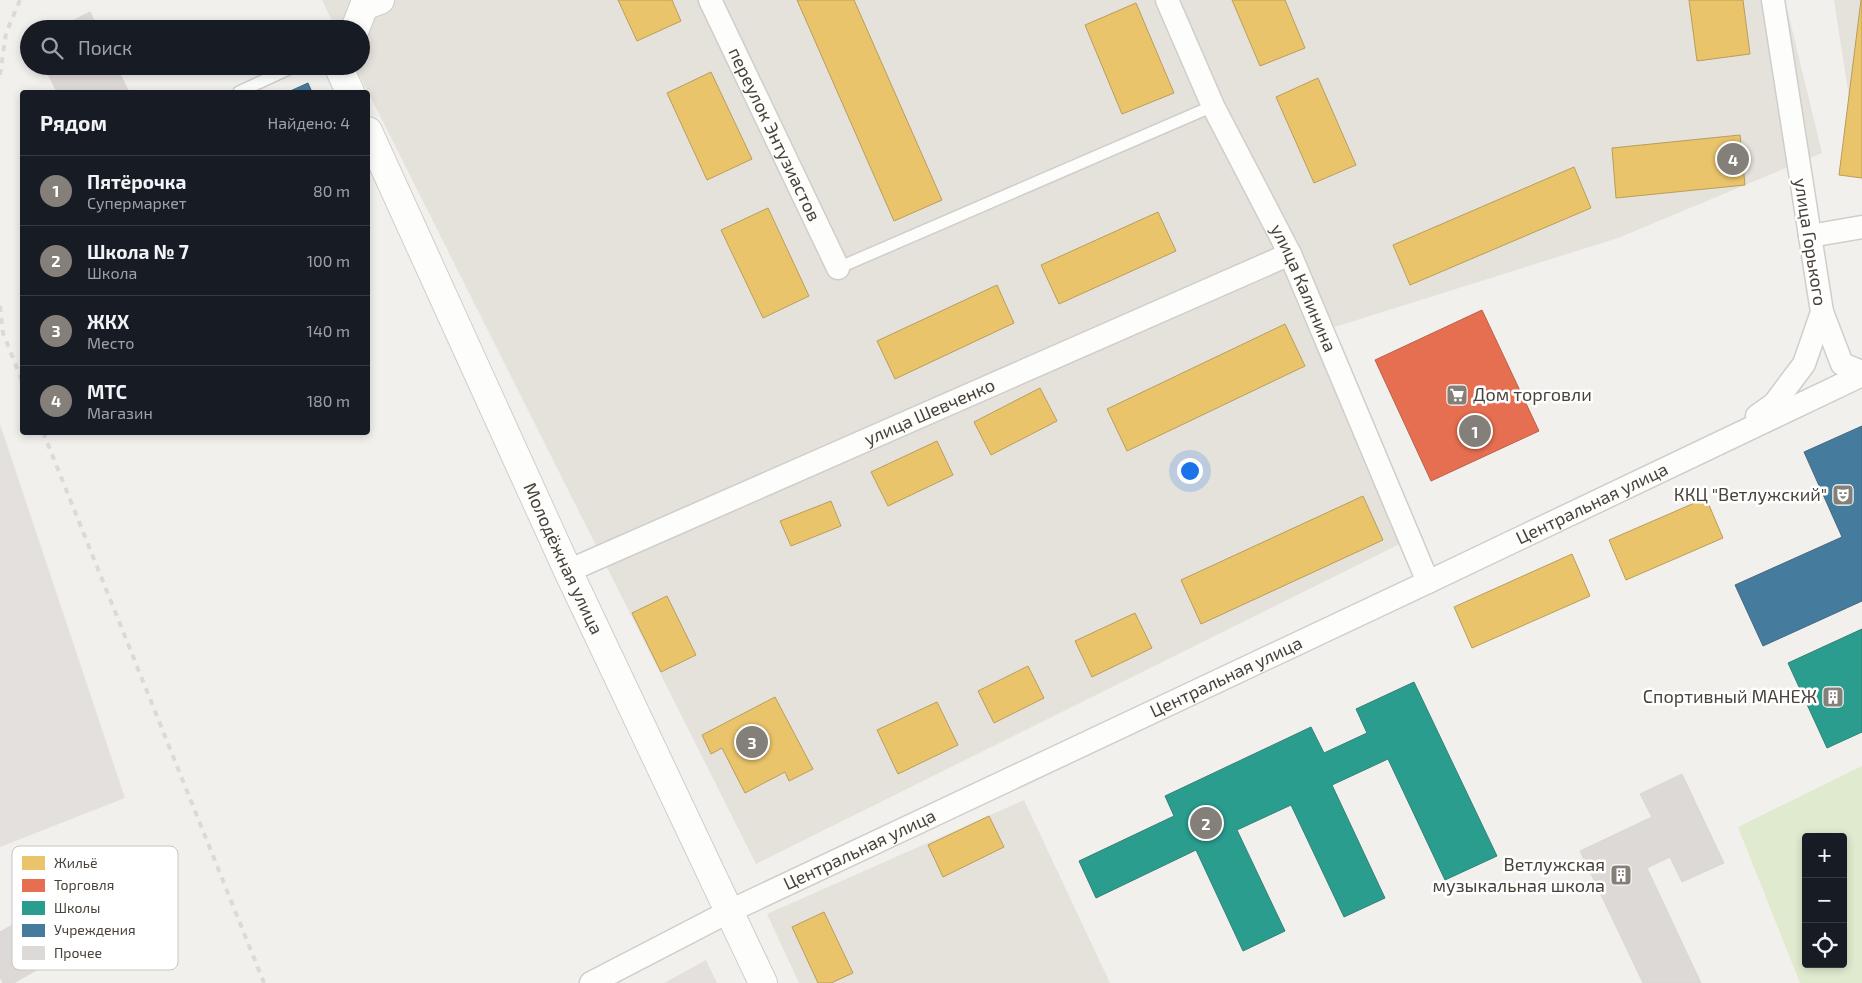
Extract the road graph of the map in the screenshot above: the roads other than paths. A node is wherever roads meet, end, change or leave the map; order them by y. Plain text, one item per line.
1 (380, 0) edge
2 (710, 0) edge
3 (1167, 0) edge
4 (1772, 0) edge
5 (359, 20) edge
6 (276, 75) edge
7 (243, 90) edge
8 (1213, 106) junction
9 (370, 135) edge
10 (1862, 227) edge
11 (1810, 236) junction
12 (1290, 254) junction
13 (838, 268) joint
14 (1822, 312) junction
15 (1862, 373) edge
16 (1718, 444) junction
17 (568, 572) junction
18 (1428, 582) junction
19 (730, 911) junction
20 (591, 983) edge
21 (763, 983) edge

1 - 5 street
2 - 13 street, переулок Энтузиастов
3 - 8 street, улица Калинина
4 - 11 street, улица Горького
6 - 7 lane
8 - 12 street, улица Калинина
8 - 13 lane
9 - 17 street, Молодёжная улица
10 - 11 street
11 - 14 street, улица Горького
12 - 17 street, улица Шевченко
12 - 18 street, улица Калинина
14 - 15 street
14 - 16 street, улица Горького
15 - 16 street, Центральная улица
16 - 18 street, Центральная улица
17 - 19 street, Молодёжная улица
18 - 19 street, Центральная улица
19 - 20 street, Центральная улица
19 - 21 street, Молодёжная улица

